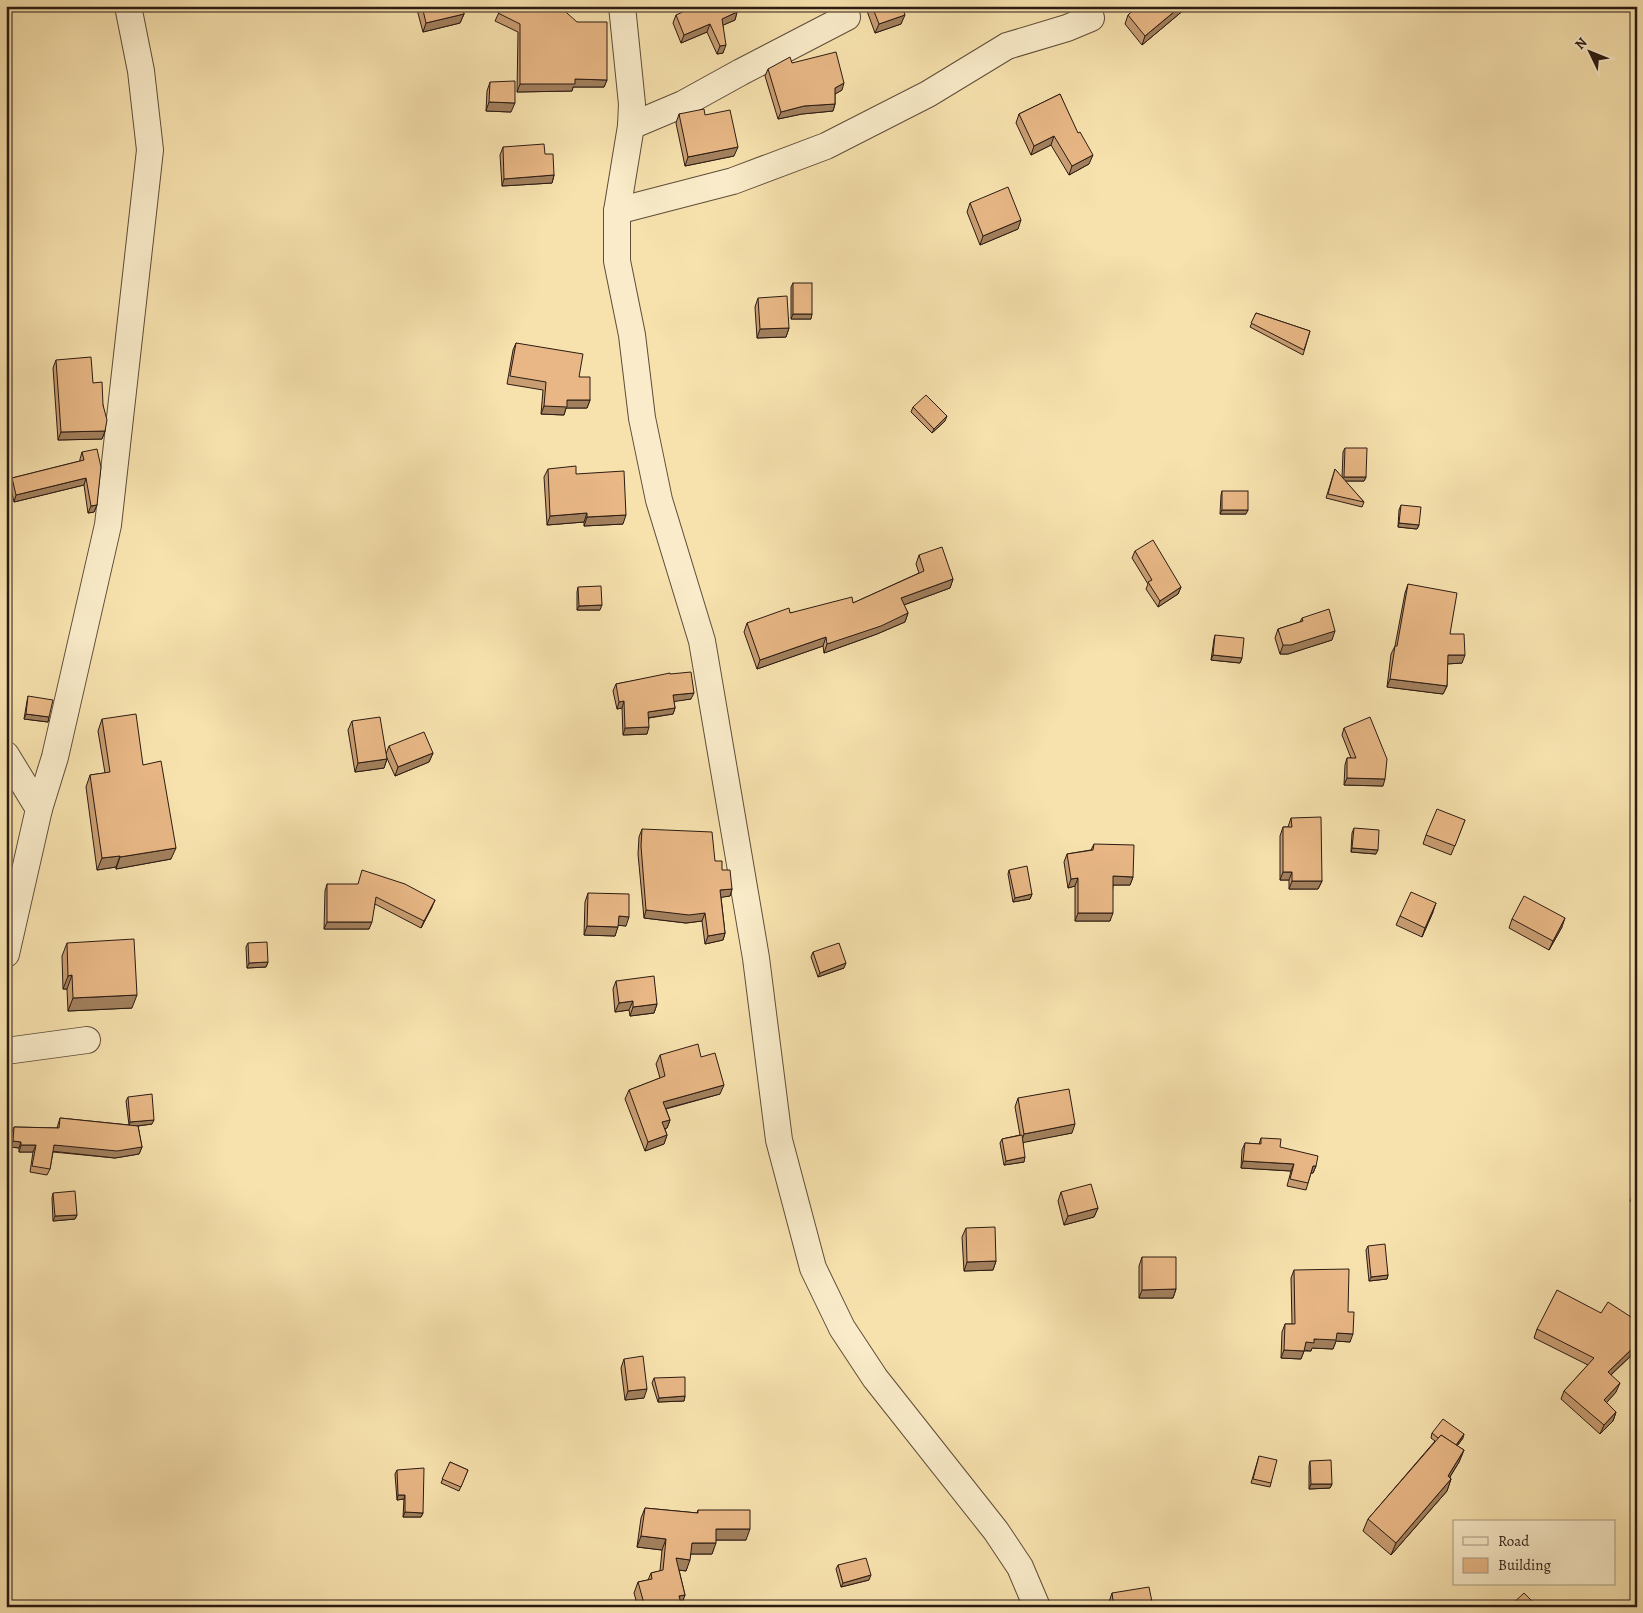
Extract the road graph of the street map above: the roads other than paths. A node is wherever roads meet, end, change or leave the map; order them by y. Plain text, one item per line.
1 (128, 6) edge
2 (622, 6) edge
3 (847, 17) dead end
4 (1091, 18) dead end
5 (631, 126) junction
6 (618, 211) junction
7 (6, 755) edge
8 (39, 809) junction
9 (6, 954) edge
10 (87, 1040) dead end
11 (6, 1051) edge
12 (1037, 1607) edge

1 - 8 street
2 - 5 street
3 - 5 street
4 - 6 street
5 - 6 street
6 - 12 street
7 - 8 street
8 - 9 street
10 - 11 street

